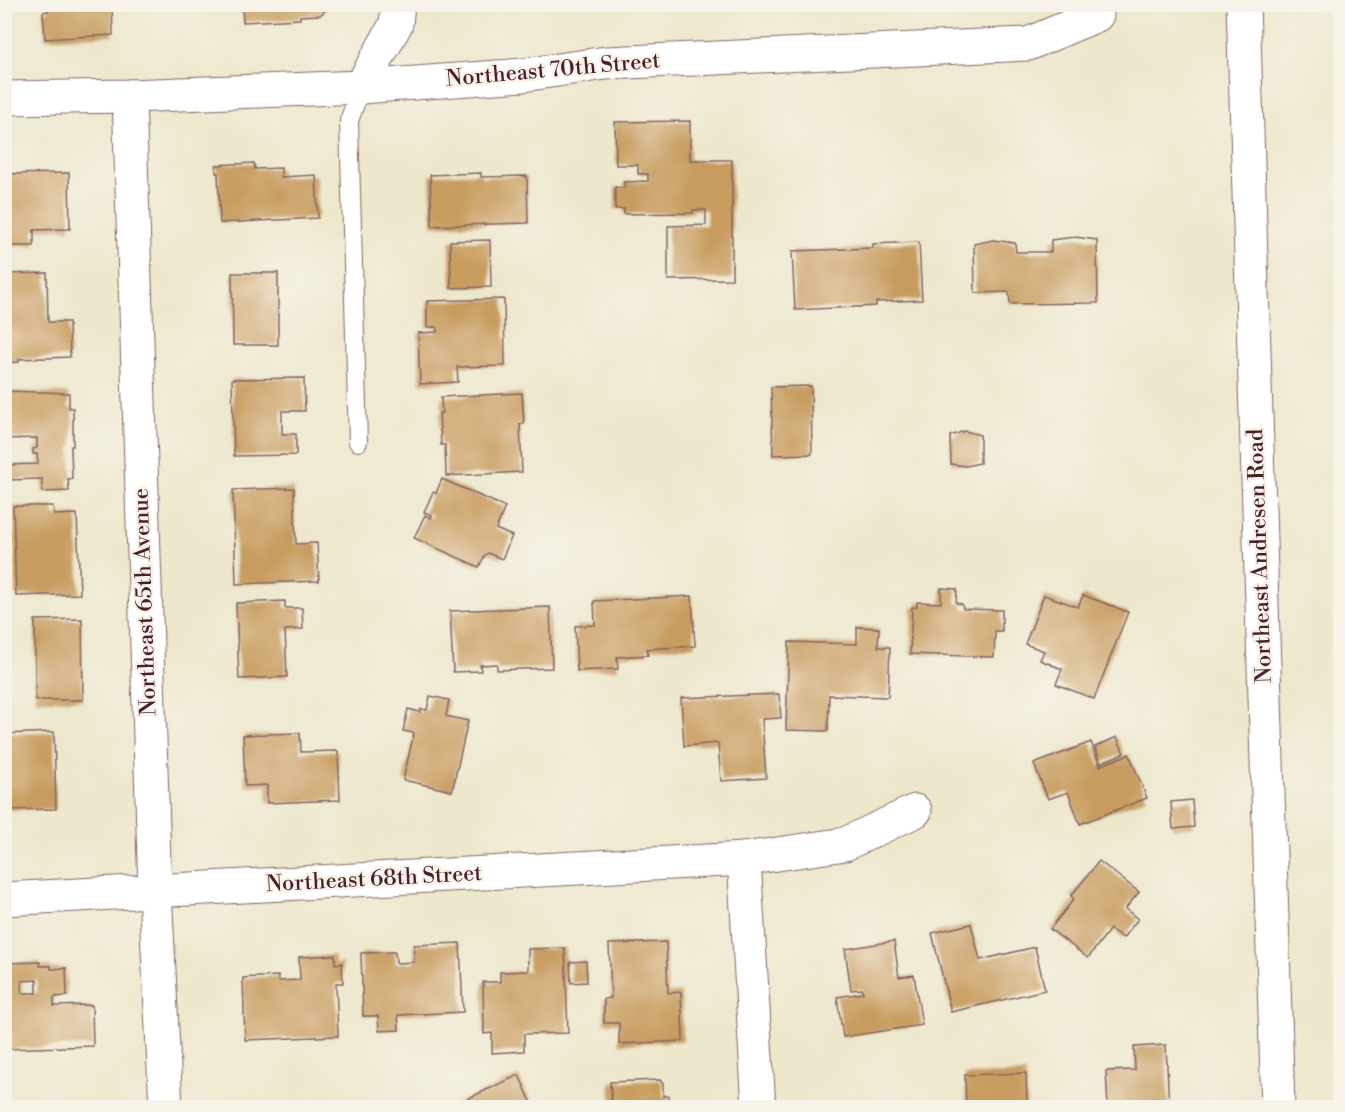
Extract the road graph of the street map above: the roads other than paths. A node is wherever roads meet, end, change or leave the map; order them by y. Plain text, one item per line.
1 (398, 4) edge
2 (1243, 4) edge
3 (1103, 10) edge
4 (361, 87) junction
5 (129, 96) junction
6 (4, 98) edge
7 (358, 442) dead end
8 (915, 811) dead end
9 (744, 859) junction
10 (155, 891) junction
11 (4, 899) edge
12 (166, 1107) edge
13 (759, 1107) edge
14 (1278, 1107) edge

1 - 4 street
2 - 14 street, Northeast Andresen Road
3 - 4 street, Northeast 70th Street
4 - 5 street, Northeast 70th Street
4 - 7 lane
5 - 6 street, Northeast 70th Street
5 - 10 street, Northeast 65th Avenue
8 - 9 street, Northeast 68th Street
9 - 10 street, Northeast 68th Street
9 - 13 street
10 - 11 street, Northeast 68th Street
10 - 12 street, Northeast 65th Avenue

